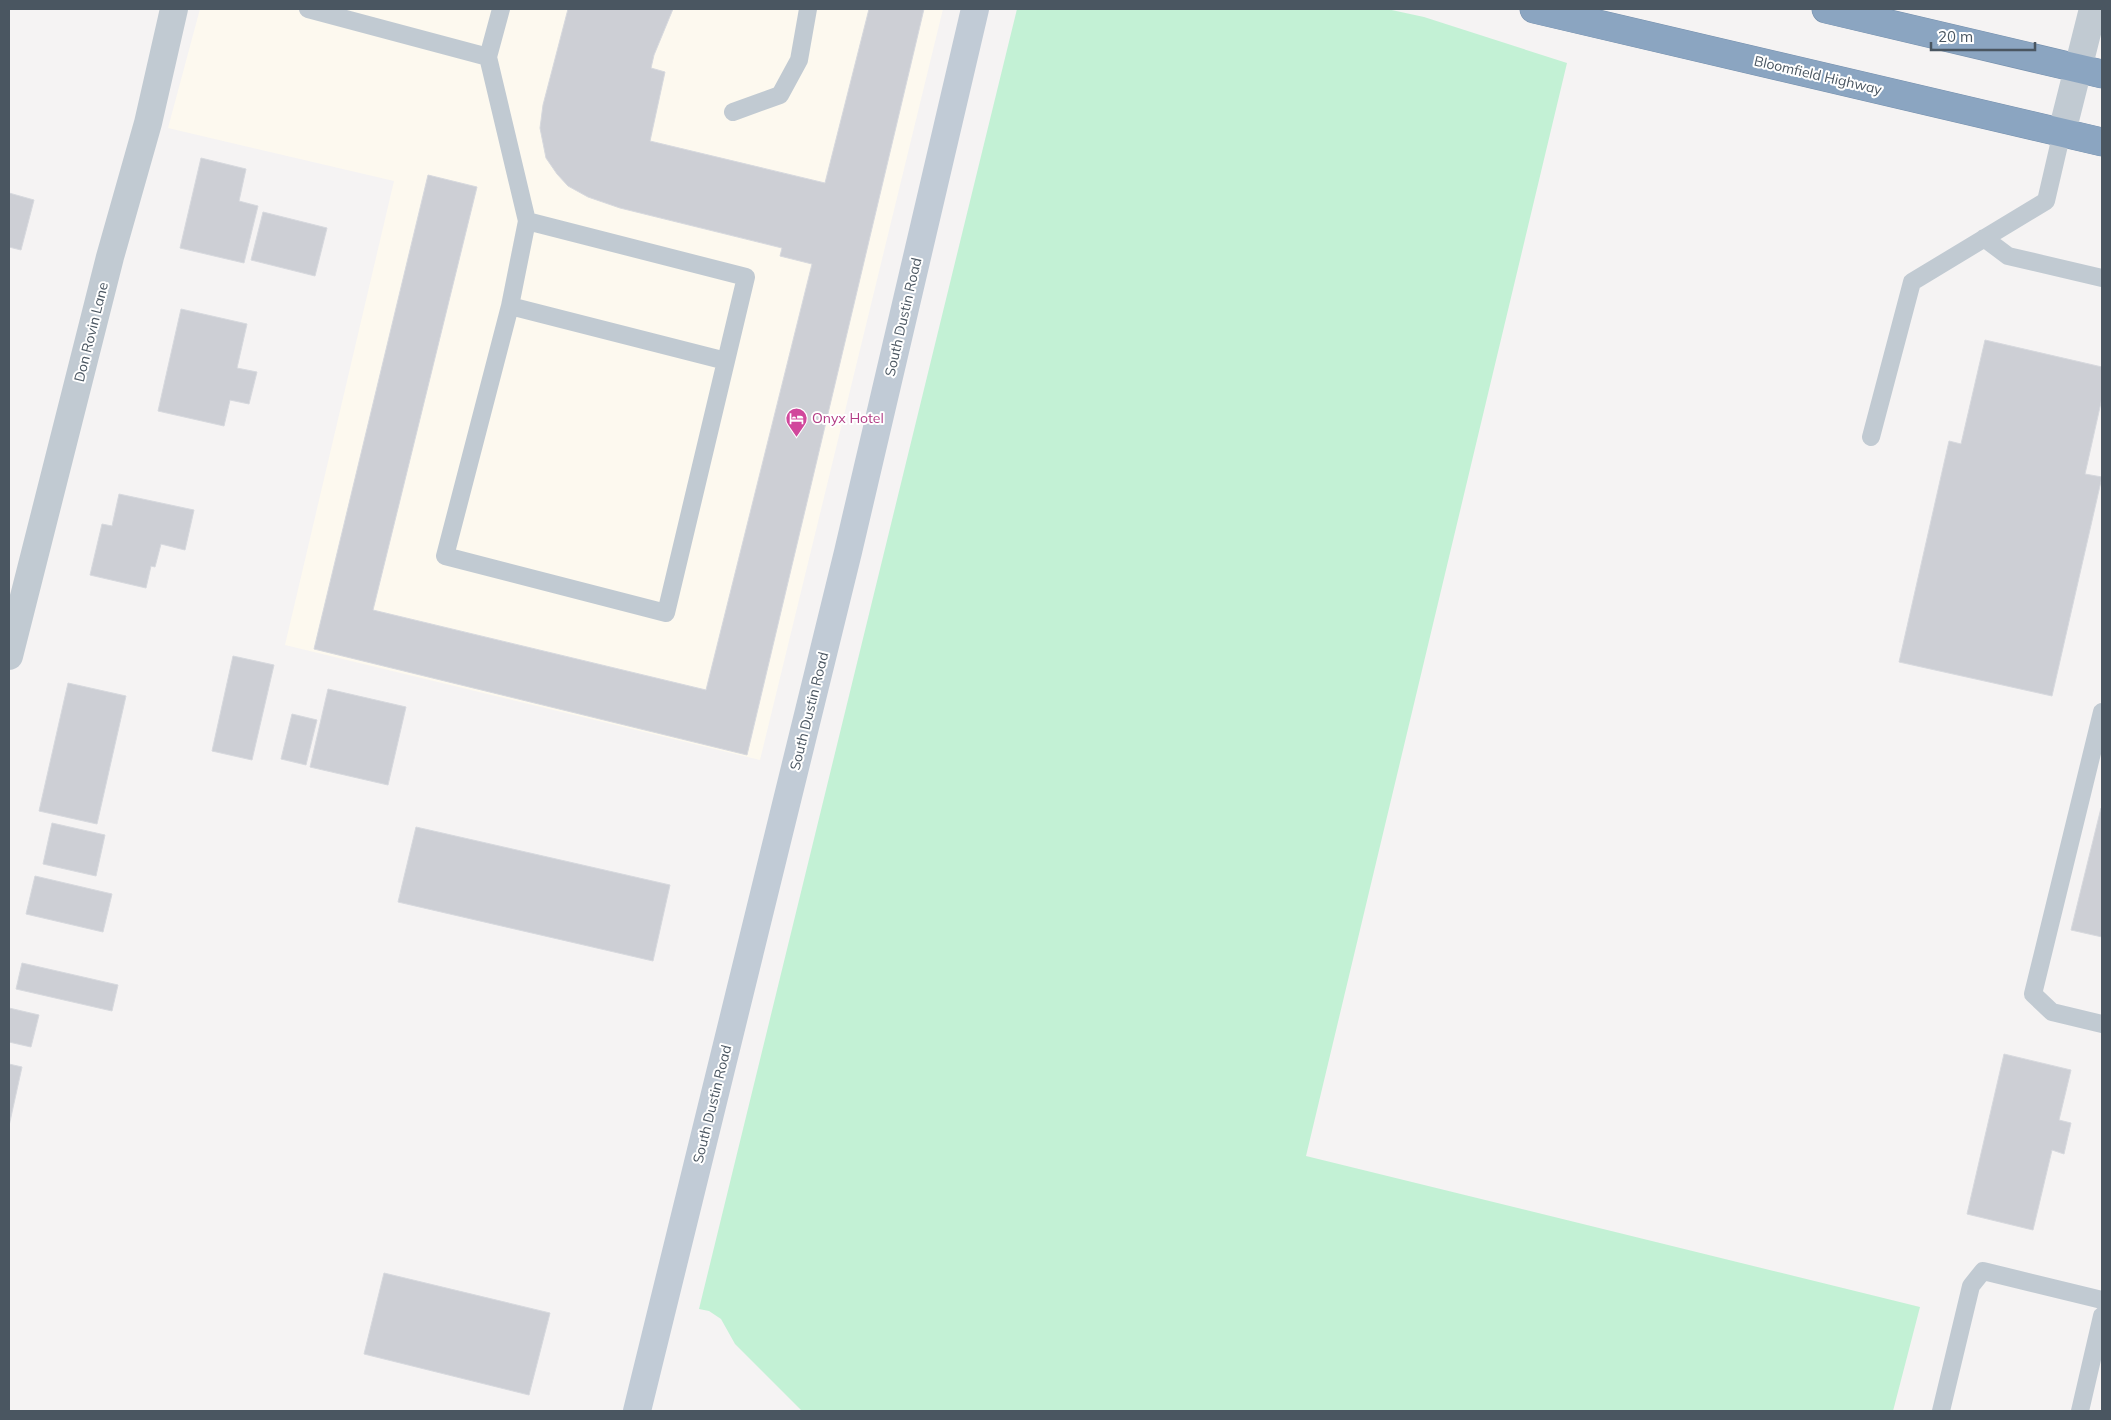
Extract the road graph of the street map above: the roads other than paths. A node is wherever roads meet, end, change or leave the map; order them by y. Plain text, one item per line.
1 (174, 9) edge
2 (308, 9) edge
3 (501, 9) edge
4 (808, 9) edge
5 (975, 9) edge
6 (1534, 9) edge
7 (1826, 9) edge
8 (2093, 9) edge
9 (488, 57) junction
10 (2090, 71) edge
11 (733, 112) dead end
12 (2062, 132) junction
13 (2102, 142) edge
14 (527, 221) junction
15 (1984, 238) junction
16 (2102, 278) edge
17 (510, 306) junction
18 (726, 361) junction
19 (1871, 437) dead end
20 (9, 656) edge
21 (2101, 721) edge
22 (2102, 1024) edge
23 (2102, 1300) edge
24 (2102, 1316) edge
25 (637, 1411) edge
26 (1941, 1411) edge
27 (2080, 1411) edge

1 - 20 street, Don Rovin Lane
2 - 9 lane
3 - 9 lane
4 - 11 lane
5 - 25 street, South Dustin Road
6 - 12 highway, Bloomfield Highway
7 - 10 highway
8 - 10 street
9 - 14 lane
10 - 12 street
12 - 13 highway, Bloomfield Highway
12 - 15 lane
14 - 17 lane
14 - 18 lane
15 - 16 lane
15 - 19 lane
17 - 18 lane
17 - 18 lane
21 - 22 lane
23 - 26 lane
24 - 27 lane

